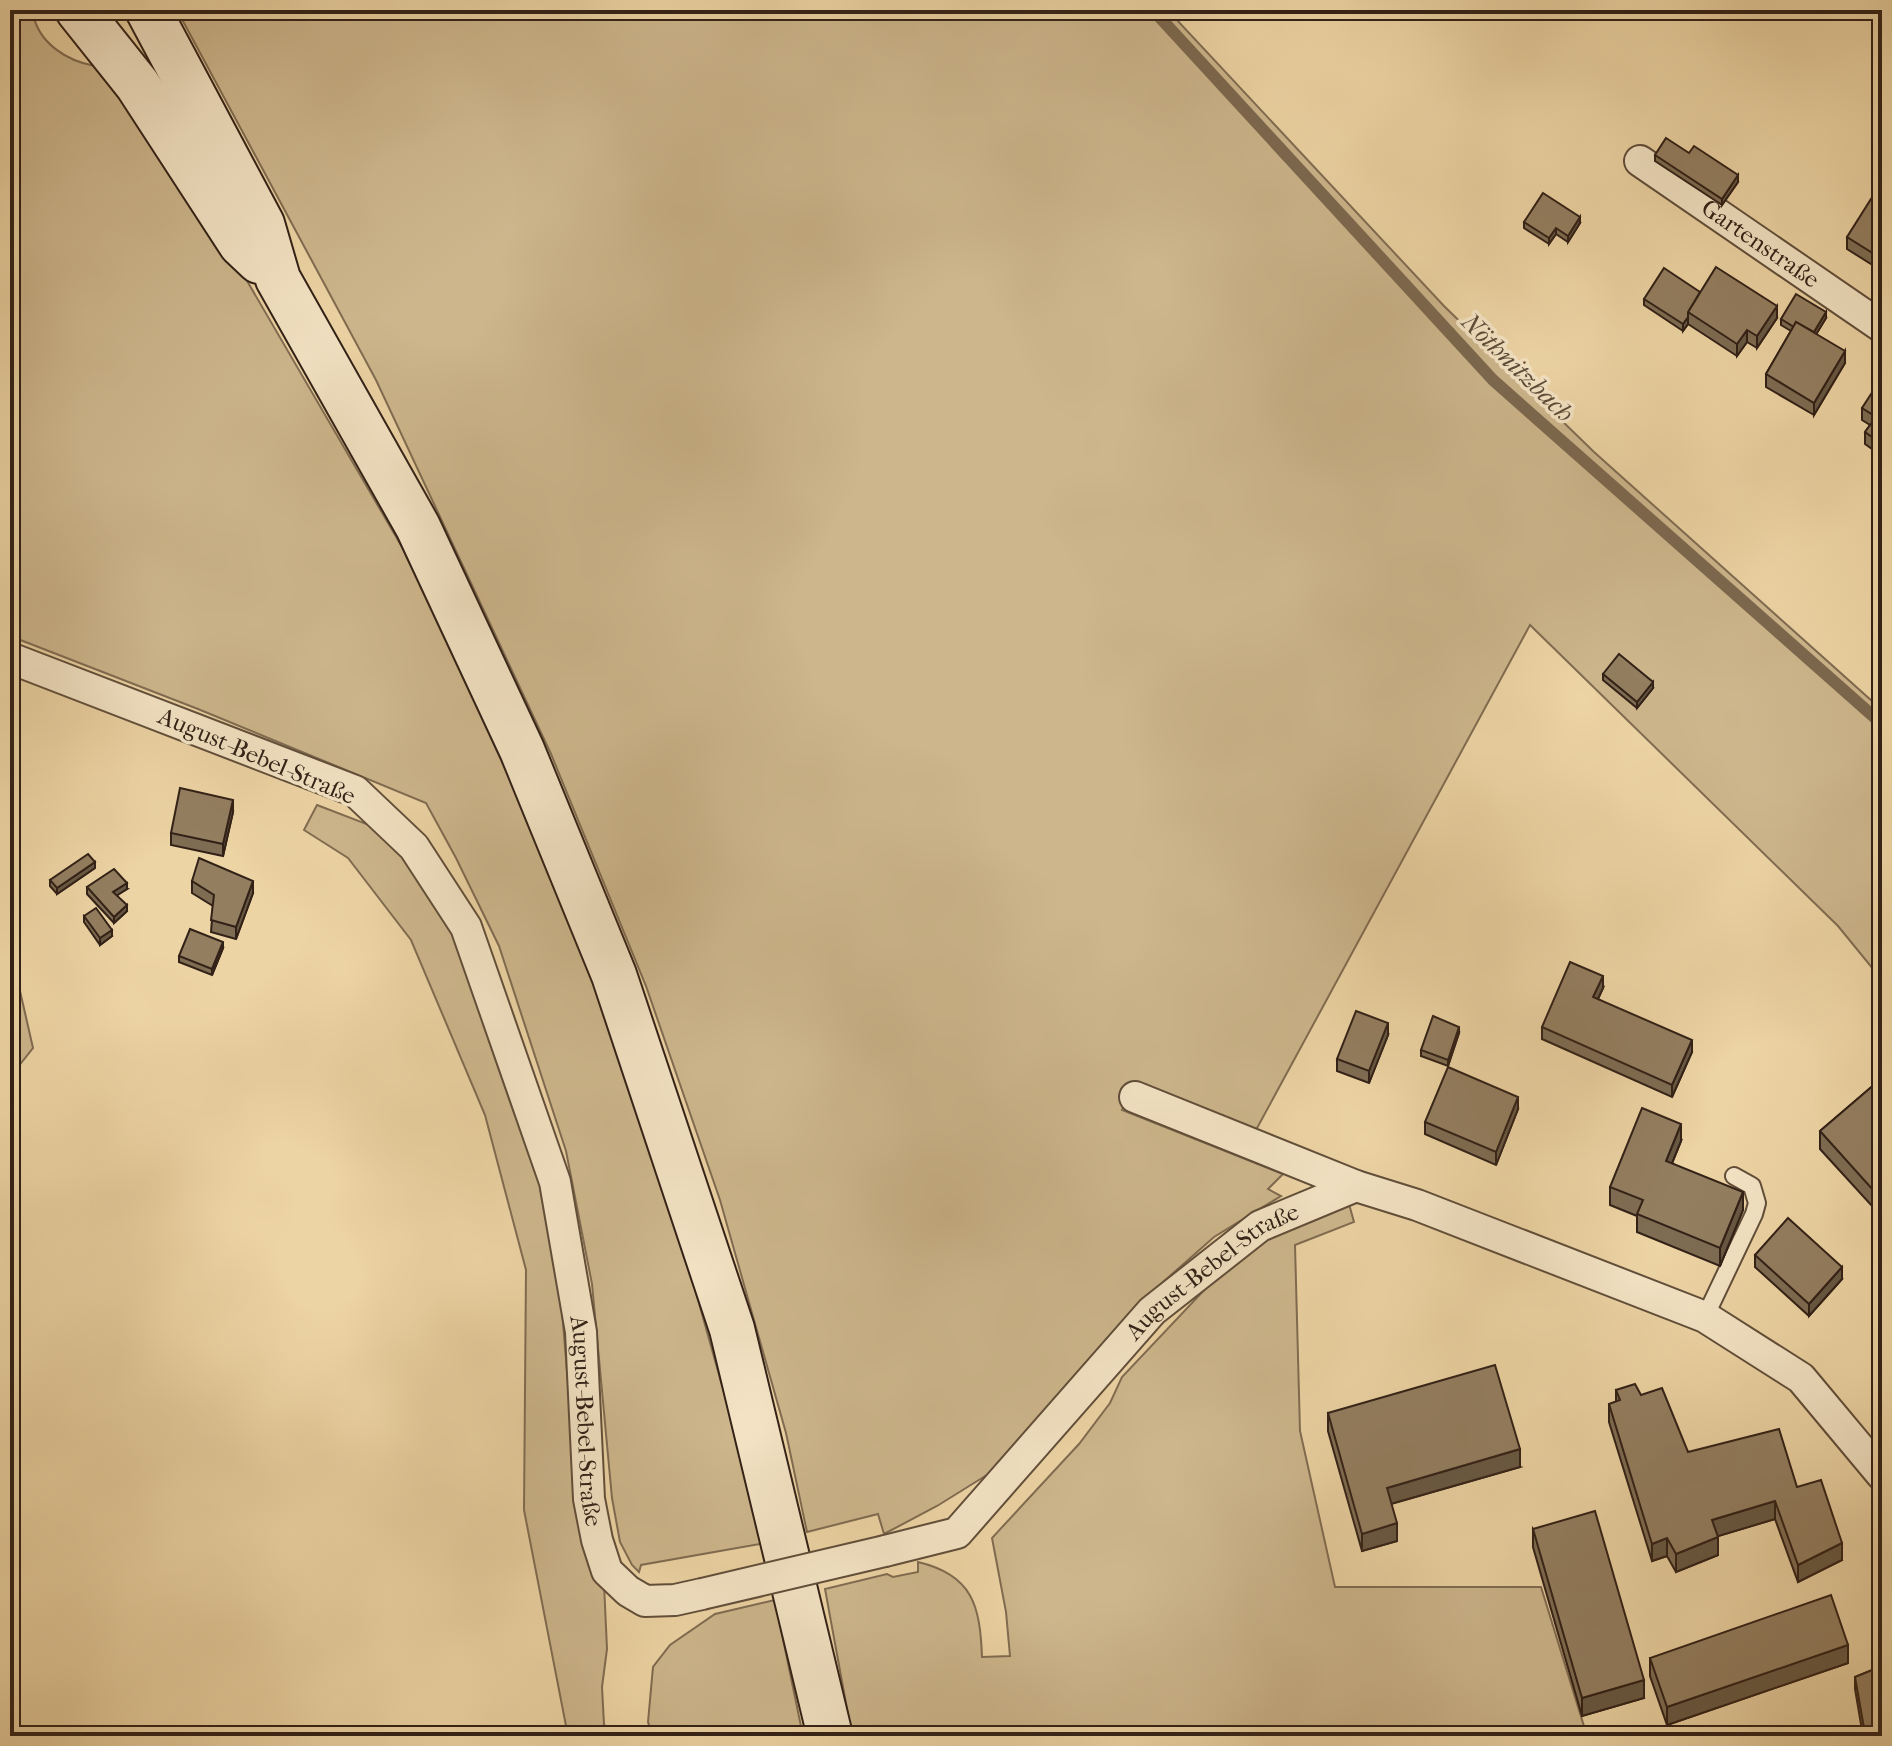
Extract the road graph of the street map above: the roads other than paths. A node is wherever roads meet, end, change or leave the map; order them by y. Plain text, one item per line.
1 (148, 10) edge
2 (78, 17) edge
3 (1640, 161) dead end
4 (278, 279) junction
5 (1882, 327) edge
6 (10, 658) edge
7 (1135, 1097) dead end
8 (1734, 1176) dead end
9 (1356, 1186) junction
10 (1705, 1317) junction
11 (1882, 1475) edge
12 (830, 1736) edge

1 - 4 main road
2 - 4 main road
3 - 5 street, Gartenstraße
4 - 12 main road
6 - 9 street, August-Bebel-Straße, bridge
7 - 9 street
8 - 10 lane
9 - 10 street
10 - 11 street

